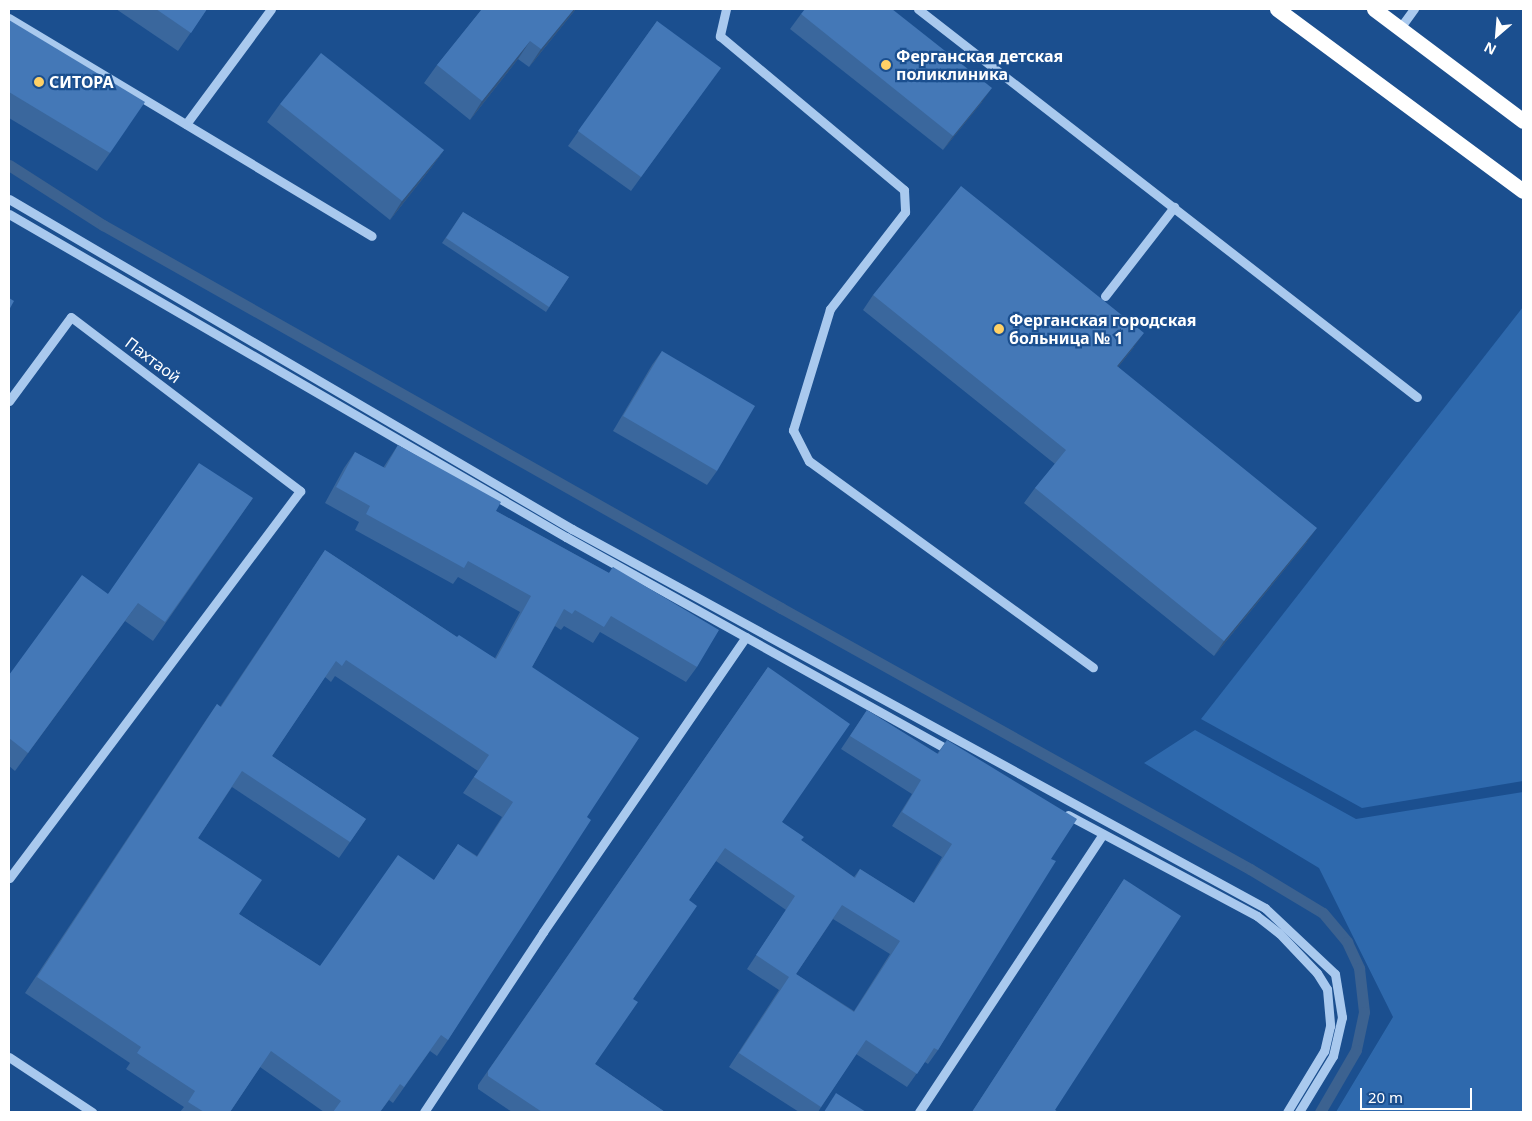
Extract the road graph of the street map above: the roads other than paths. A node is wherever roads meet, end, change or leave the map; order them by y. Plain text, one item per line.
1 (271, 9) edge
2 (726, 9) edge
3 (918, 9) edge
4 (1277, 9) edge
5 (1374, 9) edge
6 (1414, 9) edge
7 (9, 18) edge
8 (1400, 28) junction
9 (1523, 121) edge
10 (186, 124) junction
11 (1523, 191) edge
12 (9, 199) edge
13 (1174, 207) junction
14 (9, 214) edge
15 (372, 236) dead end
16 (1105, 296) dead end
17 (1417, 397) dead end
18 (9, 401) edge
19 (746, 637) junction
20 (1093, 667) dead end
21 (964, 757) edge
22 (1059, 810) edge
23 (1103, 834) junction
24 (9, 878) edge
25 (9, 1057) edge
26 (92, 1112) edge
27 (424, 1112) edge
28 (919, 1112) edge
29 (1287, 1112) edge
30 (1299, 1112) edge

1 - 10 street
2 - 20 street
3 - 13 street
4 - 11 highway
5 - 8 highway
6 - 8 street
7 - 10 street
8 - 9 highway
10 - 15 street
12 - 30 street
13 - 16 street
13 - 17 street
14 - 19 street
18 - 24 street, Пахтаой
19 - 21 street
19 - 27 street
22 - 23 street
23 - 28 street
23 - 29 street
25 - 26 street

